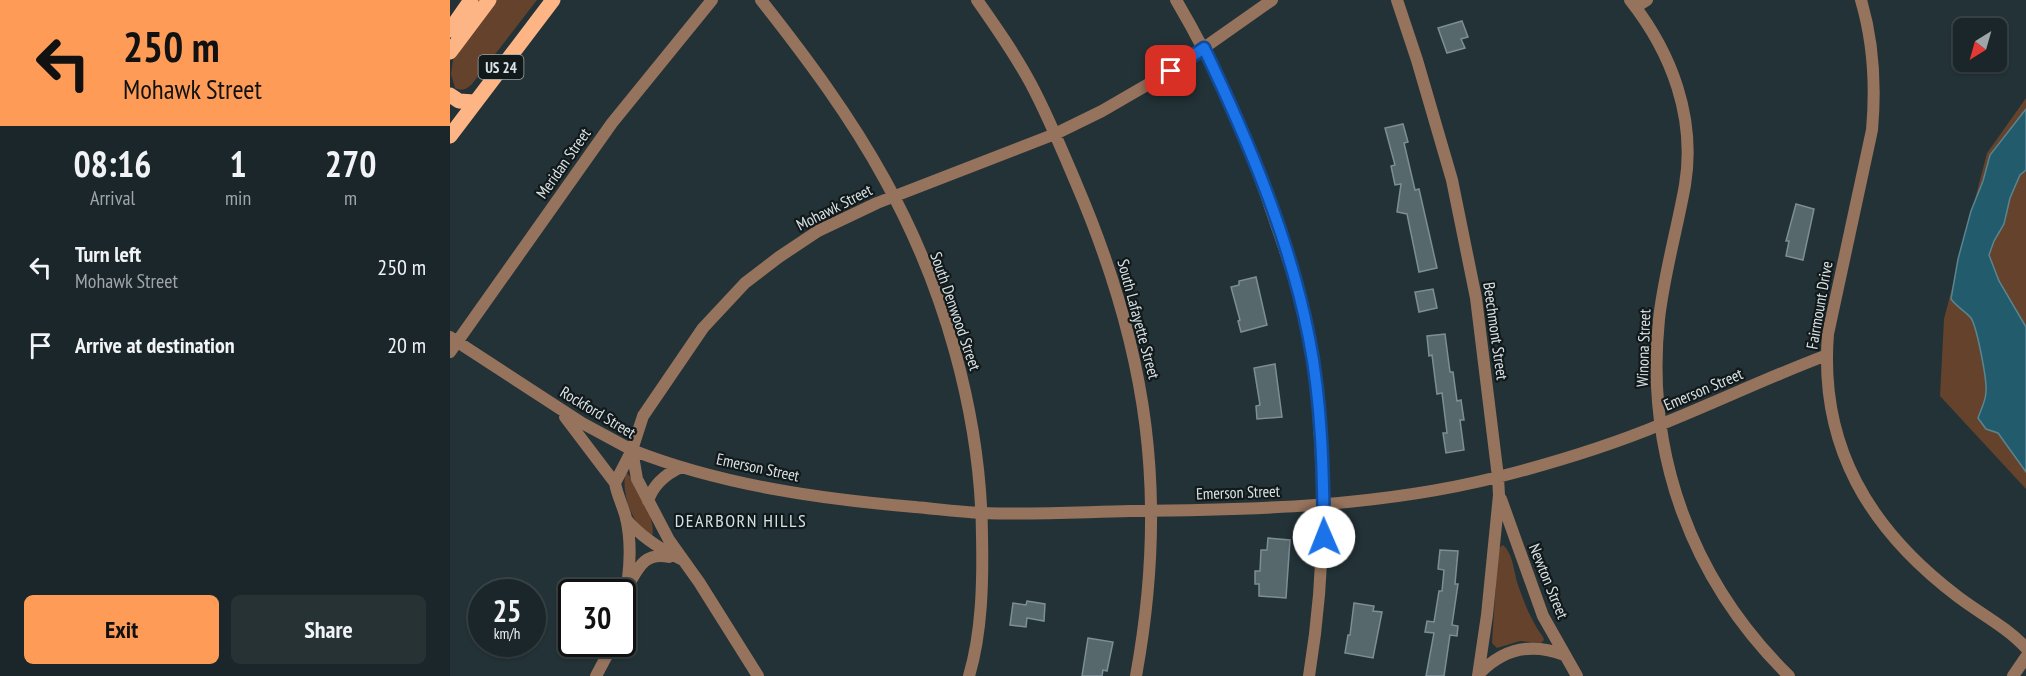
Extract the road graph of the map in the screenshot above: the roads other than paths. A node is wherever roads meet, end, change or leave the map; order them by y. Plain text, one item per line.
1 (471, 0) edge
2 (489, 0) edge
3 (553, 0) edge
4 (712, 0) edge
5 (761, 0) edge
6 (976, 0) edge
7 (1176, 0) edge
8 (1272, 0) edge
9 (1397, 0) edge
10 (1861, 0) edge
11 (1638, 2) edge
12 (450, 30) edge
13 (1204, 48) junction
14 (450, 52) edge
15 (450, 96) edge
16 (474, 102) junction
17 (1055, 134) junction
18 (450, 136) edge
19 (893, 197) junction
20 (452, 344) edge
21 (1827, 355) junction
22 (558, 408) junction
23 (1660, 425) junction
24 (632, 450) junction
25 (681, 467) junction
26 (1498, 477) junction
27 (615, 483) junction
28 (1499, 495) junction
29 (648, 501) junction
30 (1323, 505) junction
31 (1152, 512) junction
32 (982, 513) junction
33 (626, 519) junction
34 (682, 560) junction
35 (628, 579) edge
36 (632, 579) edge
37 (2026, 648) edge
38 (1564, 655) junction
39 (607, 657) edge
40 (2026, 657) edge
41 (1478, 675) edge
42 (596, 676) edge
43 (758, 676) edge
44 (969, 676) edge
45 (1136, 676) edge
46 (1309, 676) edge
47 (1577, 676) edge
48 (1789, 676) edge
49 (2013, 676) edge

1 - 12 main road
2 - 14 main road
3 - 16 main road, US 24
4 - 20 street, Meridan Street
5 - 19 street, South Denwood Street
6 - 17 street, South Lafayette Street
7 - 13 street
8 - 13 street, Mohawk Street
9 - 26 street, Beechmont Street
10 - 21 street, Fairmount Drive
11 - 23 street, Winona Street
13 - 17 street, Mohawk Street
13 - 30 street
15 - 16 main road
16 - 18 main road, US 24
17 - 19 street, Mohawk Street
17 - 31 street, South Lafayette Street
19 - 24 street, Mohawk Street
19 - 32 street, South Denwood Street
20 - 22 street, Rockford Street
21 - 23 street, Emerson Street
21 - 37 street, Fairmount Drive
22 - 24 street, Rockford Street
22 - 27 street
23 - 26 street, Emerson Street
23 - 48 street, Winona Street
24 - 25 street, Emerson Street
24 - 27 street, Mohawk Street
24 - 29 street, Rockford Street
25 - 29 street
25 - 32 street, Emerson Street
26 - 28 street, Beechmont Street
26 - 30 street, Emerson Street
27 - 33 street
28 - 38 street, Newton Street
28 - 41 street, Beechmont Street
29 - 34 street, Rockford Street
30 - 31 street, Emerson Street
30 - 46 street
31 - 32 street, Emerson Street
31 - 45 street, South Lafayette Street
32 - 44 street, South Denwood Street
33 - 34 street
33 - 35 street
34 - 36 street
34 - 43 street, Rockford Street
38 - 41 street, Beechmont Street
38 - 47 street, Newton Street
39 - 42 street
40 - 49 street

